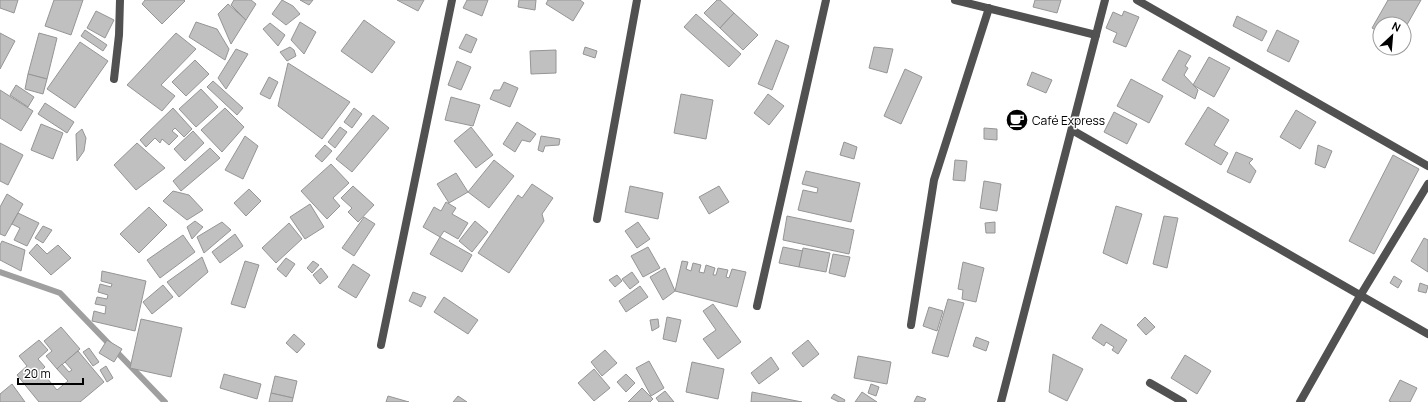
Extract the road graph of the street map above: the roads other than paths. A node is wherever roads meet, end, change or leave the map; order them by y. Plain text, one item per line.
1 (120, 0) edge
2 (452, 0) edge
3 (637, 0) edge
4 (826, 0) edge
5 (955, 0) edge
6 (1105, 0) edge
7 (1137, 0) edge
8 (989, 8) junction
9 (1096, 35) junction
10 (114, 79) dead end
11 (1072, 130) junction
12 (1428, 166) edge
13 (1428, 184) edge
14 (597, 219) dead end
15 (1360, 296) junction
16 (757, 306) dead end
17 (911, 325) dead end
18 (1428, 334) edge
19 (381, 345) dead end
20 (1150, 383) dead end
21 (1001, 402) edge
22 (1183, 402) edge
23 (1300, 402) edge

1 - 10 street
2 - 19 street
3 - 14 street
4 - 16 street
5 - 8 street
6 - 9 street
7 - 12 street
8 - 9 street
8 - 17 street
9 - 11 street
11 - 15 street
11 - 21 street
13 - 15 street
15 - 18 street
15 - 23 street
20 - 22 street

